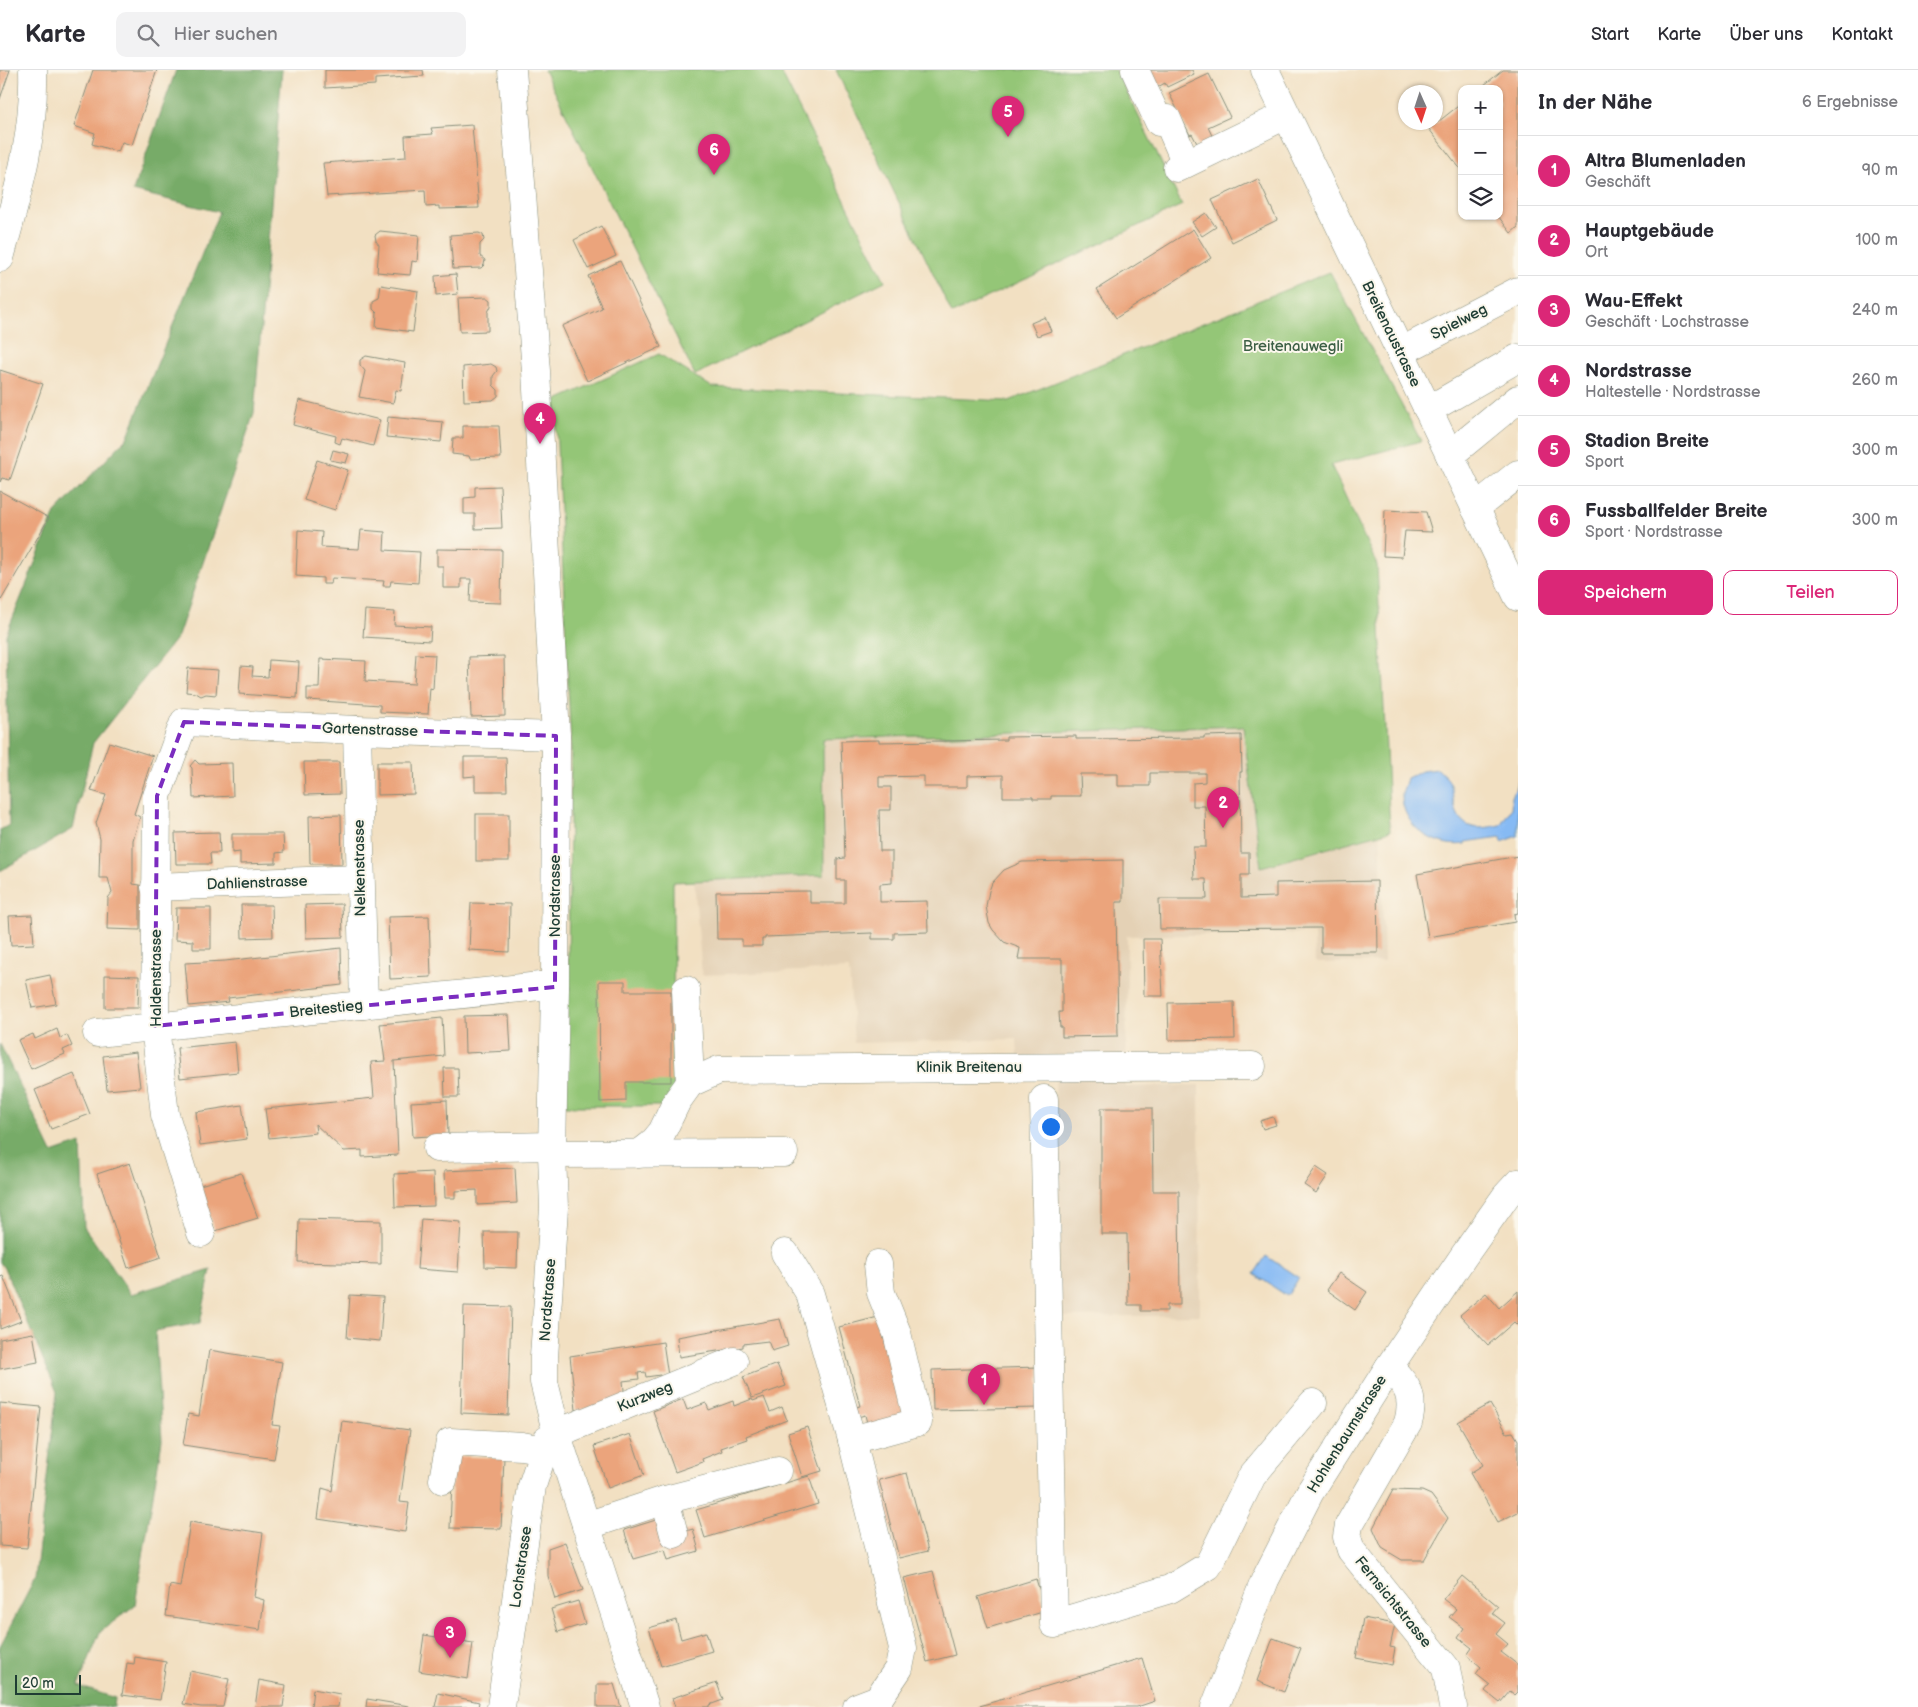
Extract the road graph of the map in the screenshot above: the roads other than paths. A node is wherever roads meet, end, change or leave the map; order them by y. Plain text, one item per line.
1 (52, 70) edge
2 (512, 70) edge
3 (1135, 70) edge
4 (1265, 70) edge
5 (33, 80) edge
6 (1286, 115) junction
7 (0, 258) edge
8 (1518, 291) edge
9 (1400, 352) junction
10 (1518, 358) edge
11 (1518, 400) edge
12 (1427, 408) junction
13 (1450, 455) junction
14 (1518, 474) edge
15 (1475, 508) junction
16 (1509, 555) edge
17 (1518, 597) edge
18 (184, 722) joint
19 (357, 730) junction
20 (556, 736) junction
21 (359, 879) junction
22 (155, 887) junction
23 (555, 986) junction
24 (686, 990) dead end
25 (364, 1005) junction
26 (155, 1026) junction
27 (96, 1033) dead end
28 (1252, 1066) dead end
29 (690, 1083) junction
30 (1044, 1099) dead end
31 (437, 1148) dead end
32 (552, 1150) junction
33 (784, 1153) dead end
34 (639, 1154) junction
35 (1518, 1183) edge
36 (201, 1234) dead end
37 (785, 1253) dead end
38 (878, 1264) dead end
39 (734, 1361) dead end
40 (1389, 1367) junction
41 (1313, 1403) dead end
42 (852, 1440) junction
43 (550, 1442) junction
44 (778, 1471) dead end
45 (443, 1480) dead end
46 (666, 1500) junction
47 (586, 1526) junction
48 (674, 1534) dead end
49 (502, 1707) edge
50 (645, 1707) edge
51 (857, 1707) edge
52 (1215, 1707) edge
53 (1453, 1707) edge

1 - 5 street
2 - 20 street, Nordstrasse
3 - 6 street
4 - 6 street, Breitenaustrasse
5 - 7 street
6 - 9 street, Breitenaustrasse
8 - 9 street, Spielweg
9 - 12 street, Breitenaustrasse
10 - 12 street
11 - 13 street
12 - 13 street, Breitenaustrasse
13 - 15 street, Breitenaustrasse
14 - 15 street
15 - 16 street, Breitenaustrasse
16 - 17 street, Breitenaustrasse
18 - 19 street, Gartenstrasse
18 - 22 street, Haldenstrasse
19 - 20 street, Gartenstrasse
19 - 21 street, Nelkenstrasse
20 - 23 street, Nordstrasse
21 - 22 street, Dahlienstrasse
21 - 25 street, Nelkenstrasse
22 - 26 street, Haldenstrasse
23 - 25 street, Breitestieg
23 - 32 street, Nordstrasse
24 - 29 street
25 - 26 street, Breitestieg
26 - 27 street, Breitestieg
26 - 36 street, Haldenstrasse
28 - 29 street, Klinik Breitenau
29 - 34 street
30 - 41 street
31 - 32 street
32 - 34 street
32 - 43 street, Nordstrasse
33 - 34 street
35 - 40 street, Hohlenbaumstrasse
37 - 42 street
38 - 42 street
39 - 43 street, Kurzweg
40 - 52 street, Hohlenbaumstrasse
40 - 53 street, Fernsichtstrasse
42 - 51 street
43 - 45 street
43 - 47 street, Nordstrasse
43 - 49 street, Lochstrasse
44 - 46 street
46 - 47 street
46 - 48 street
47 - 50 street, Nordstrasse

